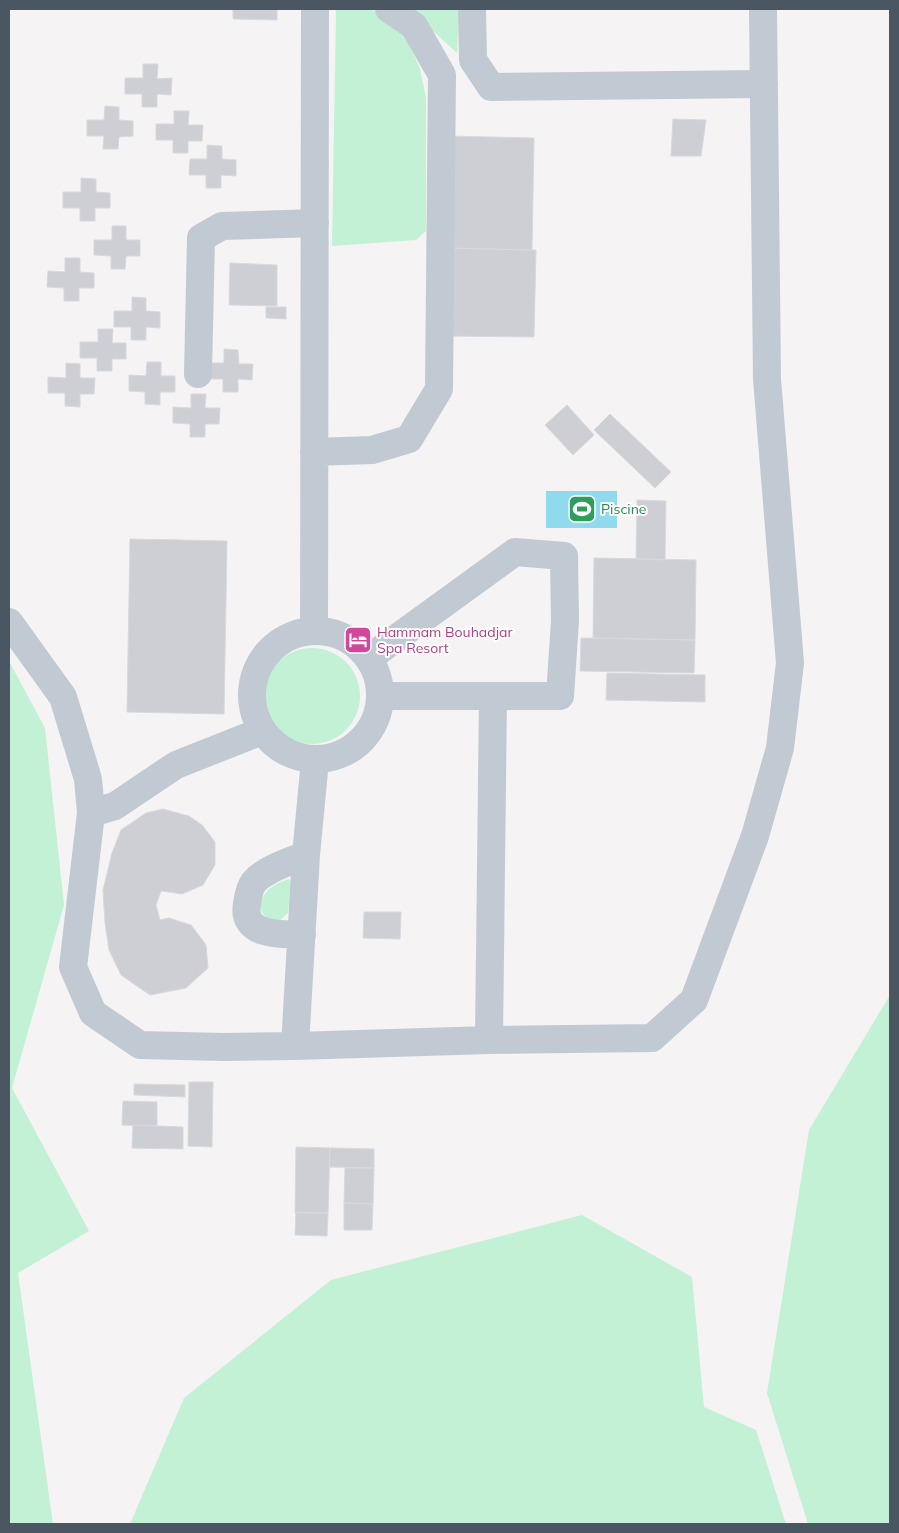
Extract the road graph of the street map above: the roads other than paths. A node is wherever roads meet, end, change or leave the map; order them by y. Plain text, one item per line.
1 (315, 9) edge
2 (388, 9) edge
3 (472, 9) edge
4 (763, 9) edge
5 (764, 84) junction
6 (314, 223) junction
7 (198, 374) dead end
8 (314, 452) junction
9 (9, 622) edge
10 (314, 630) junction
11 (369, 658) junction
12 (381, 696) junction
13 (493, 696) junction
14 (262, 732) junction
15 (315, 760) junction
16 (91, 813) junction
17 (306, 855) junction
18 (302, 934) junction
19 (489, 1040) junction
20 (294, 1046) junction

1 - 6 street
2 - 8 street
3 - 5 street
4 - 5 street
5 - 19 street
6 - 7 street
6 - 8 street
8 - 10 street
9 - 16 street
10 - 11 street
10 - 14 street
11 - 12 street
11 - 13 street
12 - 13 street
12 - 15 street
13 - 19 street
14 - 15 street
14 - 16 street
15 - 17 street
16 - 20 street
17 - 18 street
17 - 18 street
18 - 20 street
19 - 20 street

